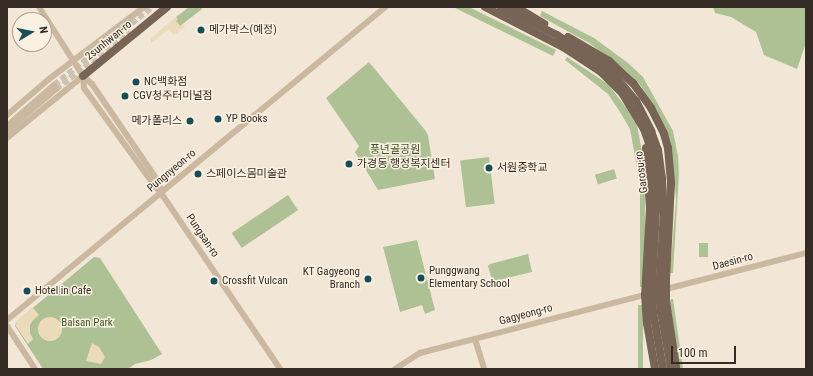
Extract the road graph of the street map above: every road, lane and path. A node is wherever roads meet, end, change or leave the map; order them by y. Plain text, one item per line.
1 (39, 7) edge
2 (144, 7) edge
3 (167, 7) edge
4 (385, 7) edge
5 (485, 7) edge
6 (501, 7) edge
7 (516, 7) edge
8 (530, 10) edge
9 (548, 26) junction
10 (557, 35) junction
11 (566, 41) junction
12 (593, 51) junction
13 (73, 61) junction
14 (83, 76) junction
15 (7, 115) edge
16 (7, 126) edge
17 (7, 131) edge
18 (7, 138) edge
19 (670, 166) junction
20 (161, 193) junction
21 (664, 212) junction
22 (806, 253) edge
23 (656, 292) junction
24 (7, 320) edge
25 (7, 326) edge
26 (475, 339) junction
27 (35, 369) edge
28 (280, 369) edge
29 (394, 369) edge
30 (484, 369) edge
31 (655, 369) edge
32 (663, 369) edge
33 (671, 369) edge
34 (676, 369) edge

1 - 13 street, Pungsan-ro
2 - 13 street
3 - 14 main road, 2sunhwan-ro
4 - 20 street, Pungnyeon-ro
5 - 23 main road
6 - 10 main road, Garosu-ro
7 - 8 main road
8 - 9 main road
9 - 10 main road
9 - 12 main road
10 - 11 main road, Garosu-ro
11 - 12 main road
11 - 21 main road, Garosu-ro
12 - 19 main road
13 - 14 street, Pungsan-ro
13 - 15 street
14 - 18 street
14 - 20 street, Pungsan-ro
16 - 17 street
19 - 21 main road
19 - 23 main road
20 - 24 street, Pungnyeon-ro
20 - 28 street, Pungsan-ro
21 - 23 main road, Garosu-ro
22 - 23 street, Daesin-ro
23 - 26 street, Gagyeong-ro
23 - 31 main road
23 - 32 main road, Garosu-ro
23 - 33 main road, Garosu-ro
23 - 34 main road
25 - 27 street
26 - 29 street, Gagyeong-ro
26 - 30 street

